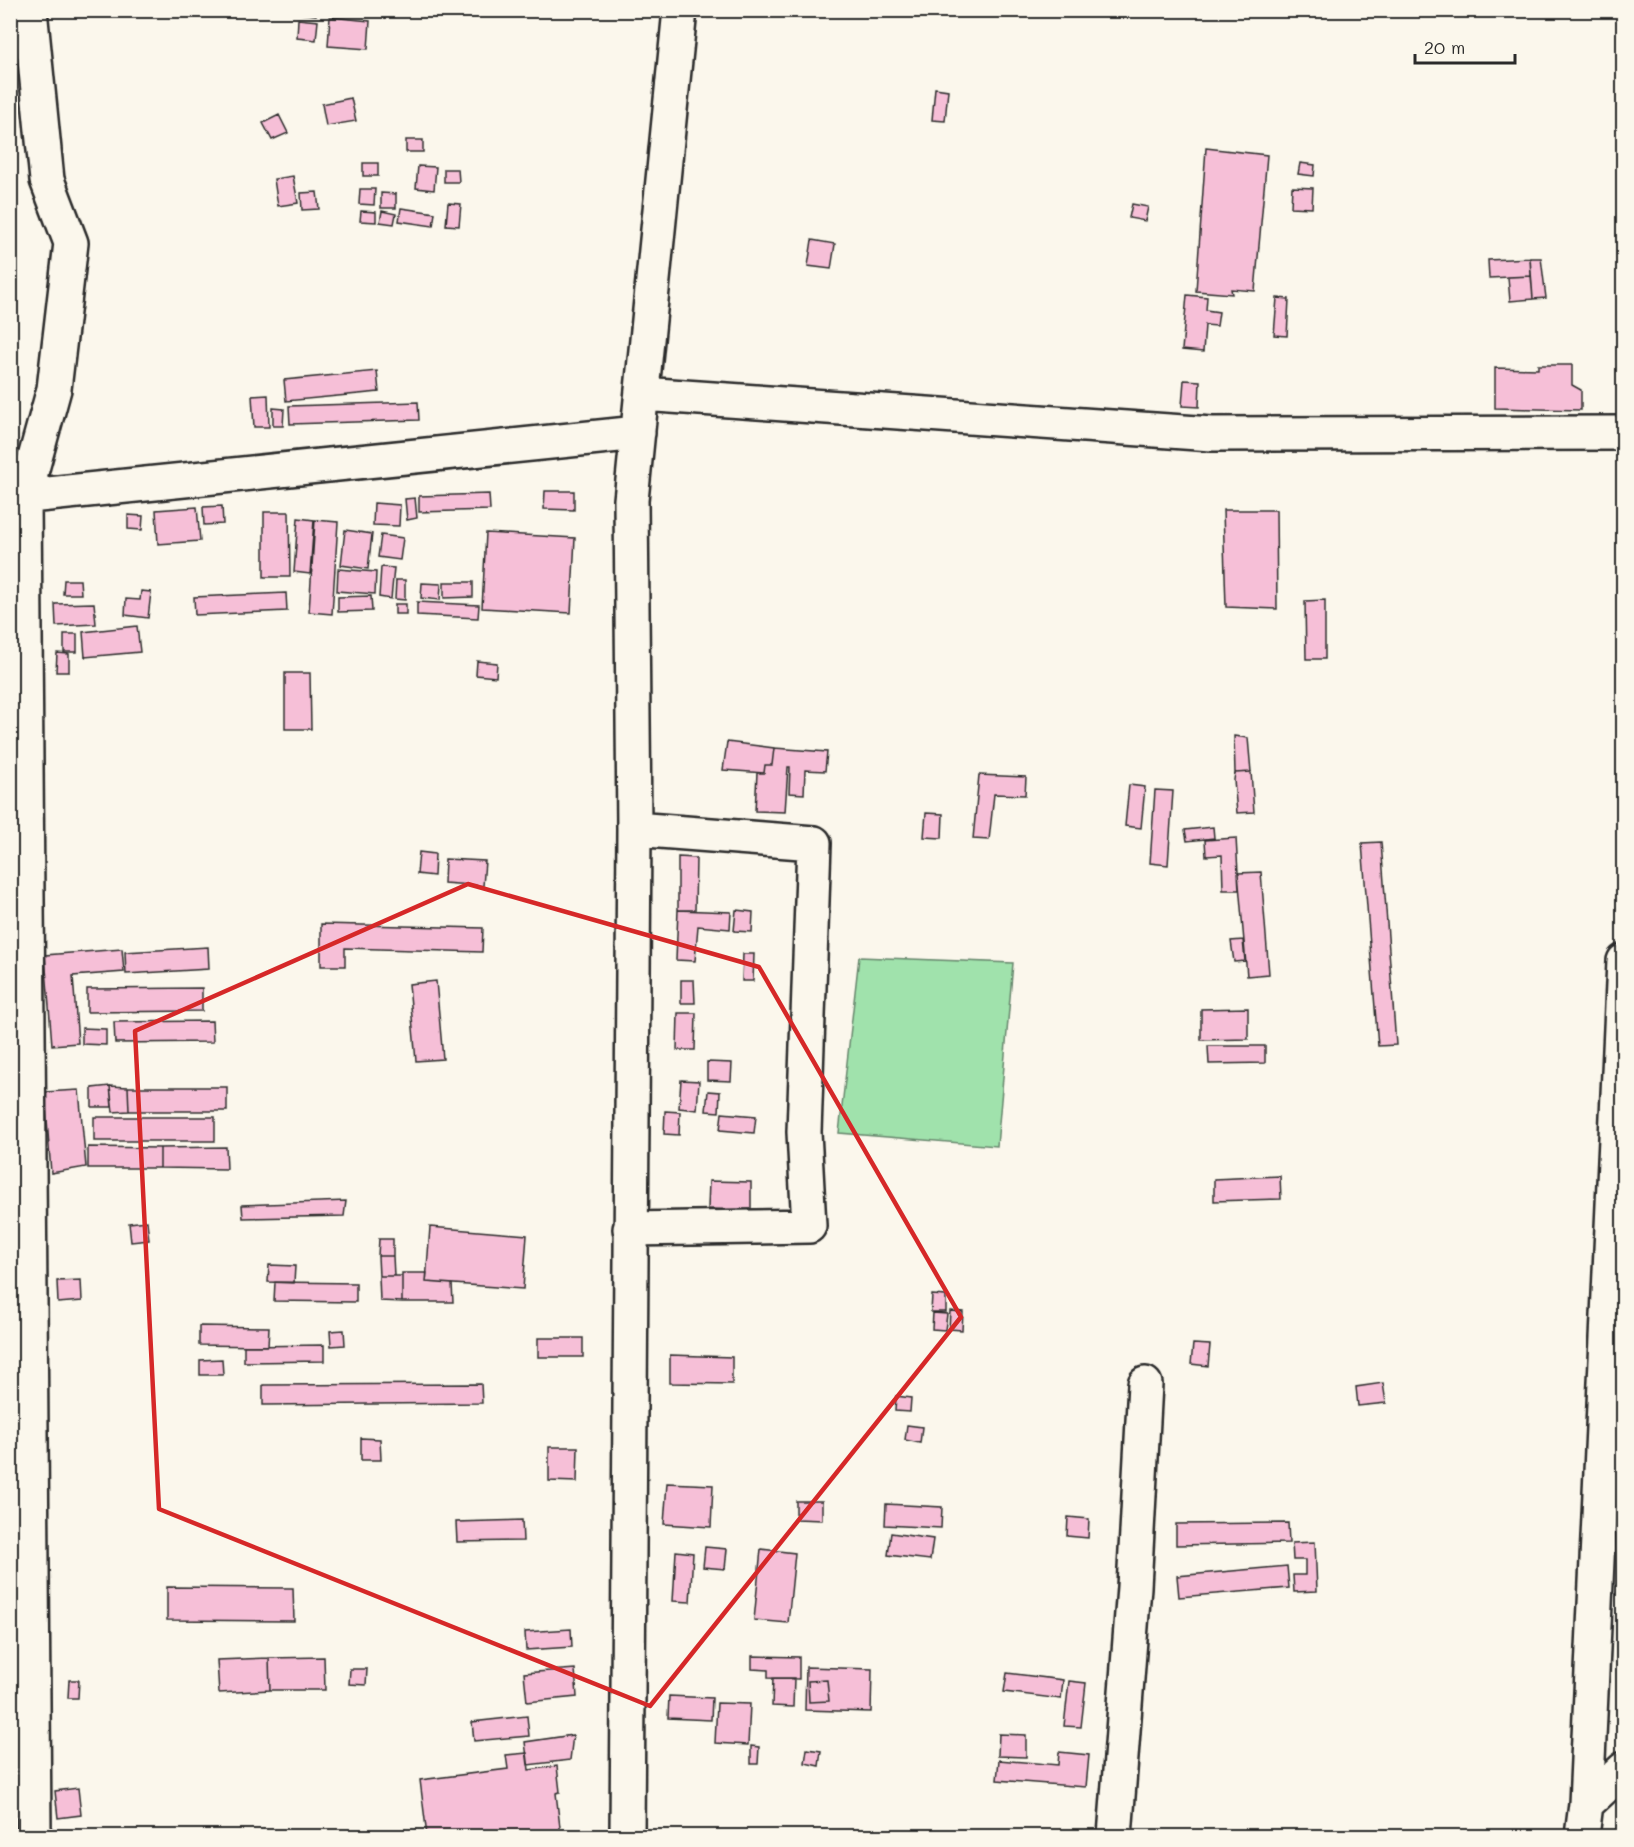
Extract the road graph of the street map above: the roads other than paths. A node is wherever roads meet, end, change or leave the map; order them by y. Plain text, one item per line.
1 (30, 10) edge
2 (680, 10) edge
3 (642, 394) junction
4 (638, 433) junction
5 (1623, 433) edge
6 (17, 498) edge
7 (634, 829) junction
8 (1623, 961) edge
9 (630, 1229) junction
10 (1145, 1384) dead end
11 (1623, 1769) edge
12 (1586, 1804) junction
13 (34, 1836) edge
14 (627, 1836) edge
15 (1115, 1836) edge
16 (1582, 1836) edge

1 - 6 street
2 - 3 street
3 - 4 street
3 - 5 street
4 - 6 street
4 - 7 street
6 - 13 street
7 - 9 street
7 - 9 street
8 - 12 street
9 - 14 street
10 - 15 street
11 - 12 street
12 - 16 street

